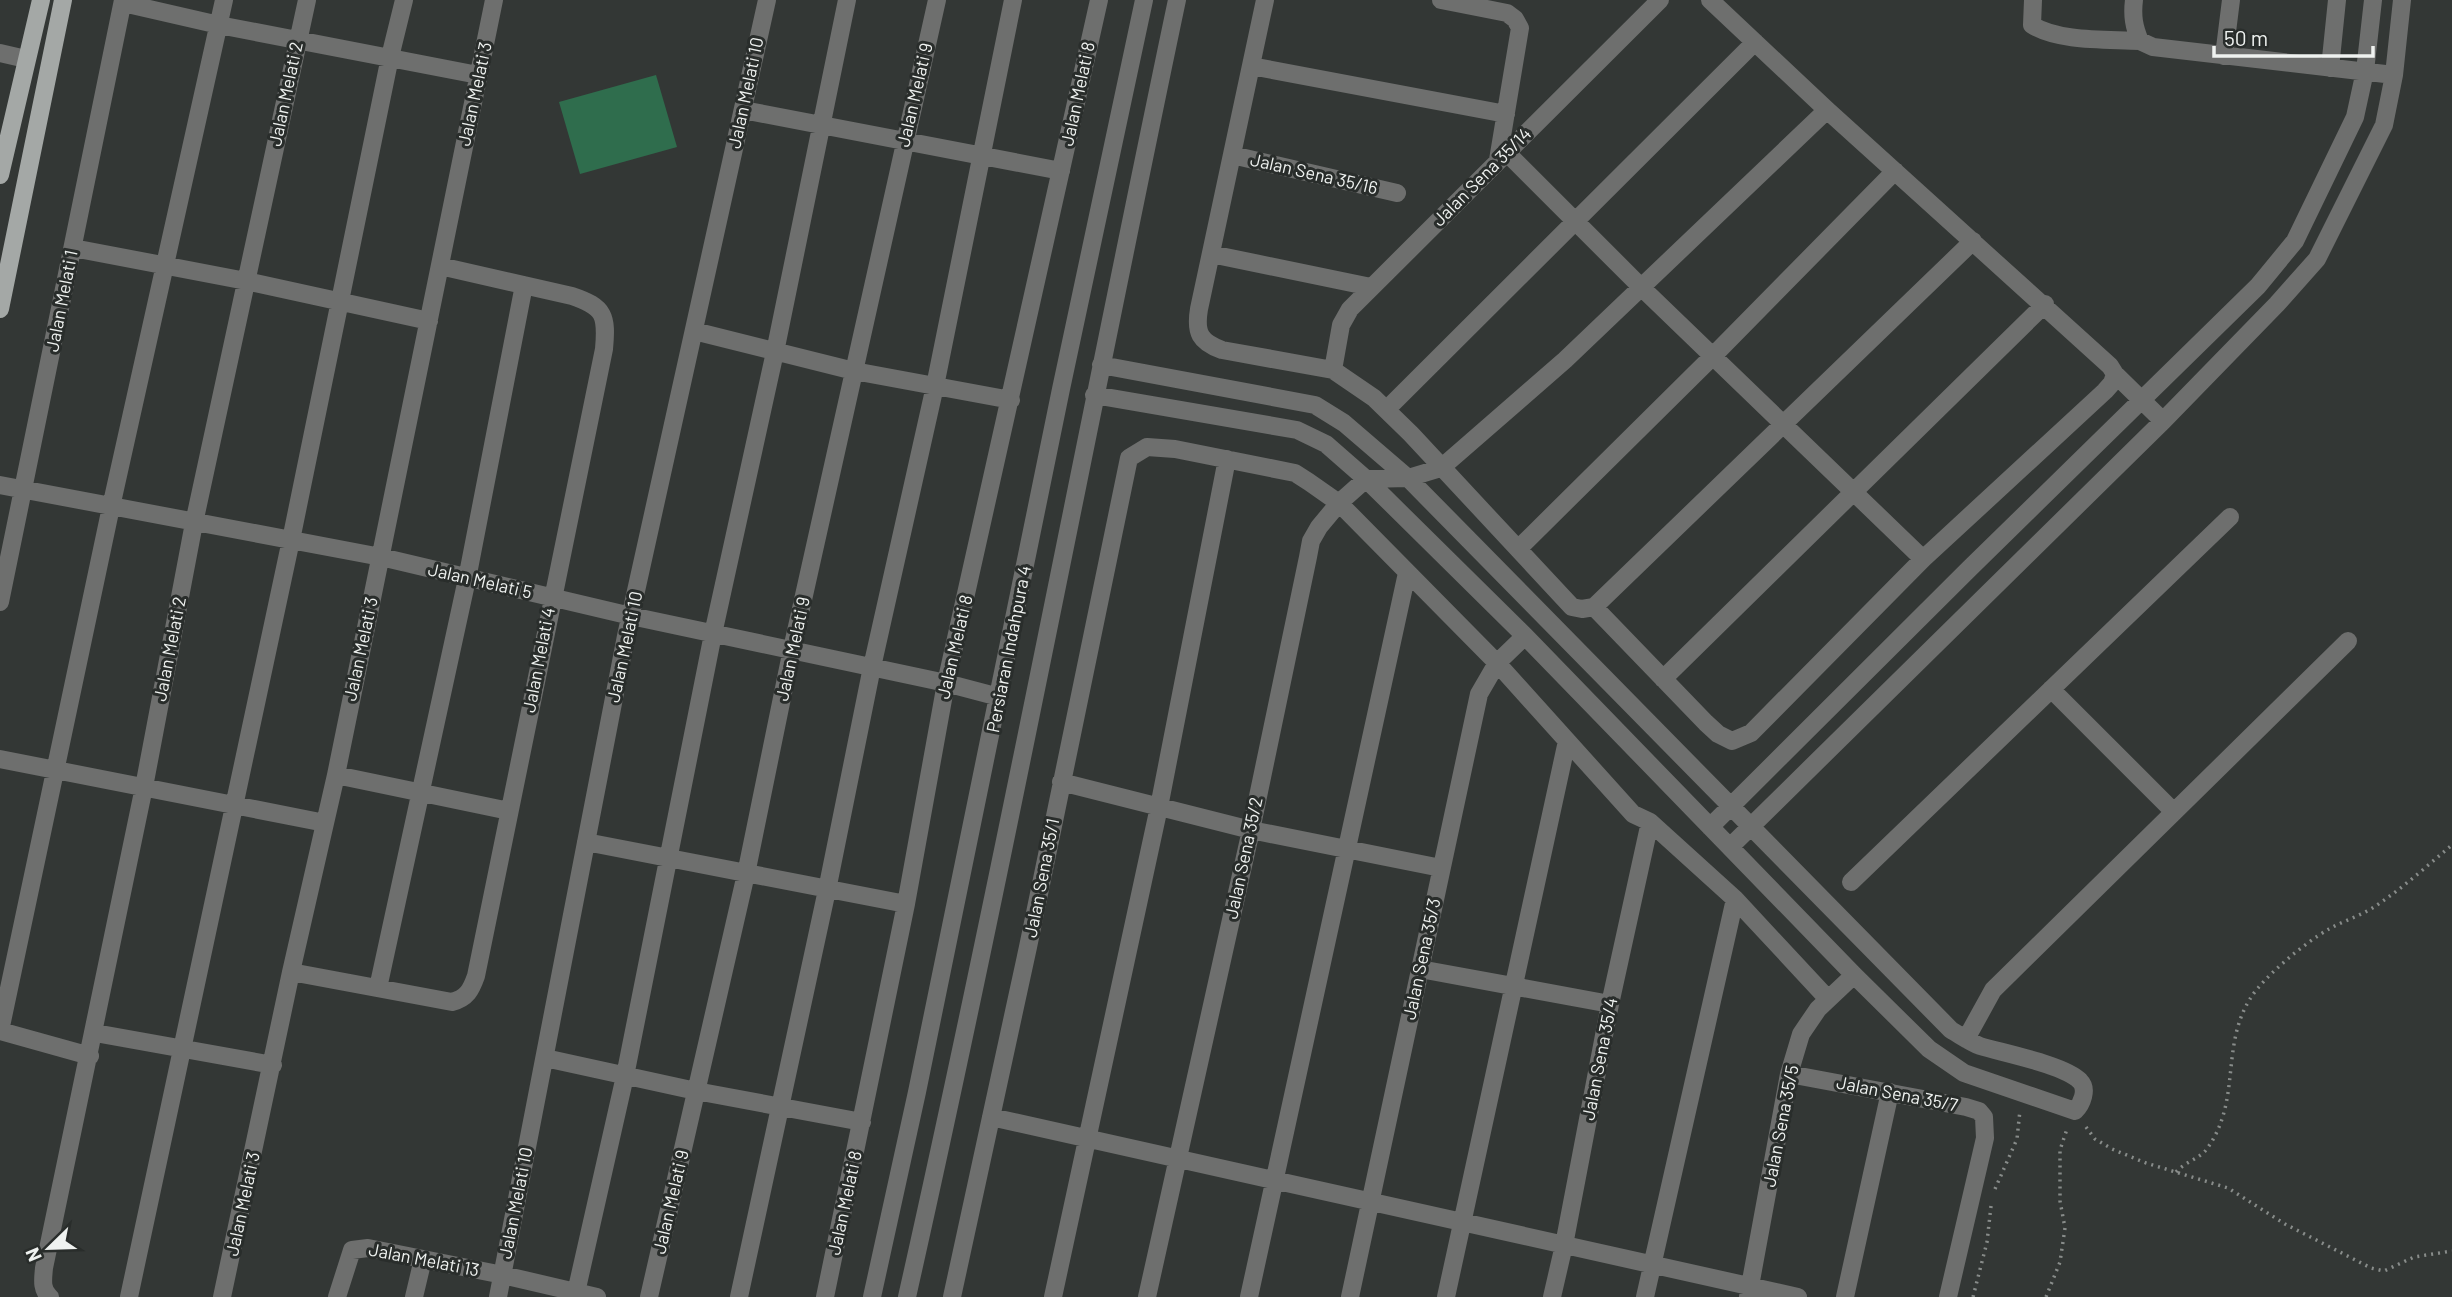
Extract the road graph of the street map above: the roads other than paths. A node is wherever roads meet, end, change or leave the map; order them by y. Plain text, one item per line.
1 (41, 0) edge
2 (63, 0) edge
3 (224, 0) edge
4 (307, 0) edge
5 (404, 0) edge
6 (494, 0) edge
7 (767, 0) edge
8 (847, 0) edge
9 (937, 0) edge
10 (1013, 0) edge
11 (1099, 0) edge
12 (1144, 0) edge
13 (1177, 0) edge
14 (1265, 0) edge
15 (1441, 0) edge
16 (1660, 0) edge
17 (1710, 0) edge
18 (2032, 0) edge
19 (2134, 0) edge
20 (2231, 0) edge
21 (2337, 0) edge
22 (2373, 0) edge
23 (2402, 0) edge
24 (123, 1) edge
25 (219, 25) junction
26 (298, 38) junction
27 (2140, 41) junction
28 (1755, 42) junction
29 (0, 53) edge
30 (2224, 56) junction
31 (390, 57) junction
32 (26, 59) junction
33 (1251, 66) junction
34 (2330, 68) junction
35 (2365, 71) junction
36 (478, 75) junction
37 (2394, 75) junction
38 (743, 110) junction
39 (1826, 110) junction
40 (1506, 114) junction
41 (822, 125) junction
42 (904, 140) junction
43 (981, 155) junction
44 (1232, 155) junction
45 (1502, 156) junction
46 (1061, 171) junction
47 (1895, 171) junction
48 (0, 175) edge
49 (1397, 193) dead end
50 (1575, 220) junction
51 (1973, 241) junction
52 (73, 248) junction
53 (1211, 254) junction
54 (440, 266) junction
55 (165, 267) junction
56 (246, 281) junction
57 (524, 285) junction
58 (1641, 286) junction
59 (1371, 287) junction
60 (341, 303) junction
61 (2045, 304) junction
62 (0, 309) edge
63 (429, 321) junction
64 (694, 331) junction
65 (775, 352) junction
66 (1713, 356) junction
67 (1101, 365) junction
68 (1333, 370) junction
69 (854, 371) junction
70 (2115, 374) junction
71 (935, 386) junction
72 (1094, 395) junction
73 (1011, 400) junction
74 (2141, 400) junction
75 (1387, 409) junction
76 (2163, 421) junction
77 (1784, 424) junction
78 (1227, 459) junction
79 (1441, 468) junction
80 (1408, 478) junction
81 (1366, 479) junction
82 (0, 485) edge
83 (24, 490) junction
84 (1854, 492) junction
85 (1339, 503) junction
86 (111, 507) junction
87 (2230, 517) dead end
88 (194, 523) junction
89 (291, 540) junction
90 (1518, 549) junction
91 (381, 557) junction
92 (1923, 559) junction
93 (1407, 573) junction
94 (467, 579) junction
95 (552, 598) junction
96 (0, 602) edge
97 (1594, 607) junction
98 (631, 616) junction
99 (713, 634) junction
100 (1525, 636) junction
101 (2348, 641) dead end
102 (792, 649) junction
103 (1497, 663) junction
104 (872, 667) junction
105 (1664, 679) junction
106 (946, 683) junction
107 (2051, 689) junction
108 (999, 697) junction
109 (1567, 741) junction
110 (0, 759) edge
111 (56, 770) junction
112 (336, 775) junction
113 (1061, 782) junction
114 (144, 788) junction
115 (419, 791) junction
116 (234, 804) junction
117 (1732, 806) junction
118 (1159, 807) junction
119 (509, 811) junction
120 (2174, 812) junction
121 (1650, 822) junction
122 (325, 823) junction
123 (1751, 825) junction
124 (1710, 827) junction
125 (1251, 830) junction
126 (586, 842) junction
127 (1730, 847) junction
128 (1345, 848) junction
129 (669, 858) junction
130 (1441, 868) junction
131 (746, 874) junction
132 (1851, 882) dead end
133 (827, 890) junction
134 (1735, 900) junction
135 (906, 904) junction
136 (1420, 969) junction
137 (290, 972) junction
138 (1854, 975) junction
139 (1514, 986) junction
140 (378, 988) junction
141 (1828, 999) junction
142 (1610, 1004) junction
143 (0, 1031) edge
144 (94, 1033) junction
145 (1966, 1039) junction
146 (180, 1049) junction
147 (90, 1056) junction
148 (545, 1058) junction
149 (272, 1065) junction
150 (1789, 1074) junction
151 (625, 1076) junction
152 (696, 1091) junction
153 (1890, 1092) junction
154 (780, 1107) junction
155 (991, 1117) junction
156 (862, 1122) junction
157 (1088, 1139) junction
158 (1177, 1159) junction
159 (1274, 1180) junction
160 (1370, 1202) junction
161 (1462, 1222) junction
162 (1564, 1245) junction
163 (423, 1259) junction
164 (1652, 1265) junction
165 (503, 1275) junction
166 (1749, 1292) edge
167 (576, 1294) edge
168 (50, 1297) edge
169 (129, 1297) edge
170 (222, 1297) edge
171 (337, 1297) edge
172 (414, 1297) edge
173 (498, 1297) edge
174 (597, 1297) edge
175 (649, 1297) edge
176 (739, 1297) edge
177 (825, 1297) edge
178 (872, 1297) edge
179 (908, 1297) edge
180 (952, 1297) edge
181 (1053, 1297) edge
182 (1147, 1297) edge
183 (1249, 1297) edge
184 (1350, 1297) edge
185 (1446, 1297) edge
186 (1552, 1297) edge
187 (1645, 1297) edge
188 (1798, 1297) edge
189 (1845, 1297) edge
190 (1948, 1297) edge

1 - 32 main road
2 - 62 main road
3 - 25 street
4 - 26 street, Jalan Melati 2
5 - 31 street
6 - 36 street, Jalan Melati 3
7 - 38 street, Jalan Melati 10
8 - 41 street
9 - 42 street, Jalan Melati 9
10 - 43 street
11 - 46 street, Jalan Melati 8
12 - 108 street, Persiaran Indahpura 4
13 - 67 street, Persiaran Indahpura 4
14 - 33 street
15 - 40 street
16 - 45 street, Jalan Sena 35/14
17 - 28 street
18 - 27 street
19 - 27 street
20 - 30 street
21 - 34 street
22 - 35 street
23 - 37 street
24 - 25 street
24 - 52 street, Jalan Melati 1
25 - 26 street
25 - 55 street
26 - 31 street
26 - 56 street, Jalan Melati 2
27 - 30 street
28 - 39 street
28 - 50 street
29 - 32 street
30 - 34 street
31 - 36 street
31 - 60 street
32 - 48 main road
33 - 40 street
33 - 44 street
34 - 35 street
35 - 37 street
35 - 74 street
36 - 54 street, Jalan Melati 3
37 - 76 street
38 - 41 street
38 - 64 street, Jalan Melati 10
39 - 47 street
39 - 58 street
40 - 45 street
41 - 42 street
41 - 65 street
42 - 43 street
42 - 69 street, Jalan Melati 9
43 - 46 street
43 - 71 street
44 - 49 street, Jalan Sena 35/16
44 - 53 street
45 - 50 street
45 - 59 street, Jalan Sena 35/14
46 - 73 street, Jalan Melati 8
47 - 51 street
47 - 66 street
50 - 58 street
50 - 75 street
51 - 61 street
51 - 77 street
52 - 55 street
52 - 83 street, Jalan Melati 1
53 - 59 street
53 - 68 street
54 - 57 street, Jalan Melati 4
54 - 63 street, Jalan Melati 3
55 - 56 street
55 - 86 street
56 - 60 street
56 - 88 street, Jalan Melati 2
57 - 94 street
57 - 95 street, Jalan Melati 4
58 - 66 street
58 - 79 street
59 - 68 street, Jalan Sena 35/14
60 - 63 street
60 - 89 street
61 - 70 street
61 - 84 street
63 - 91 street, Jalan Melati 3
64 - 65 street
64 - 98 street, Jalan Melati 10
65 - 69 street
65 - 99 street
66 - 77 street
66 - 90 street
67 - 72 street, Persiaran Indahpura 4
67 - 80 street
68 - 75 street
69 - 71 street
69 - 102 street, Jalan Melati 9
70 - 74 street
70 - 92 street
71 - 73 street
71 - 104 street
72 - 81 street
72 - 179 street, Persiaran Indahpura 4
73 - 106 street, Jalan Melati 8
74 - 76 street
74 - 117 street
75 - 79 street
76 - 123 street
77 - 84 street
77 - 97 street
78 - 85 street
78 - 113 street, Jalan Sena 35/1
78 - 118 street
79 - 80 street
79 - 90 street
80 - 81 street
80 - 117 street
81 - 85 street, Jalan Sena 35/2
81 - 100 street
82 - 83 street, Jalan Melati 5
83 - 86 street, Jalan Melati 5
83 - 96 street, Jalan Melati 1
84 - 92 street
84 - 105 street
85 - 93 street
85 - 125 street, Jalan Sena 35/2
86 - 88 street, Jalan Melati 5
86 - 111 street
87 - 107 street
88 - 89 street, Jalan Melati 5
88 - 114 street, Jalan Melati 2
89 - 91 street, Jalan Melati 5
89 - 116 street
90 - 97 street
91 - 94 street, Jalan Melati 5
91 - 112 street, Jalan Melati 3
92 - 105 street
93 - 103 street
93 - 128 street
94 - 95 street, Jalan Melati 5
94 - 115 street
95 - 98 street, Jalan Melati 5
95 - 119 street, Jalan Melati 4
97 - 105 street
98 - 99 street, Jalan Melati 5
98 - 126 street, Jalan Melati 10
99 - 102 street, Jalan Melati 5
99 - 129 street
100 - 103 street, Jalan Sena 35/3
100 - 124 street
101 - 120 street
102 - 104 street, Jalan Melati 5
102 - 131 street, Jalan Melati 9
103 - 109 street
103 - 130 street, Jalan Sena 35/3
104 - 106 street, Jalan Melati 5
104 - 133 street
106 - 108 street, Jalan Melati 5
106 - 135 street, Jalan Melati 8
107 - 120 street
107 - 132 street
108 - 178 street, Persiaran Indahpura 4
109 - 121 street
109 - 139 street
110 - 111 street
111 - 114 street
111 - 143 street
112 - 115 street
112 - 122 street, Jalan Melati 3
113 - 118 street
113 - 155 street, Jalan Sena 35/1
114 - 116 street
114 - 144 street, Jalan Melati 2
115 - 119 street
115 - 140 street
116 - 122 street
116 - 146 street
117 - 123 street
117 - 124 street
118 - 125 street
118 - 157 street
119 - 140 street, Jalan Melati 4
120 - 145 street
121 - 134 street
121 - 142 street, Jalan Sena 35/4
122 - 137 street, Jalan Melati 3
123 - 127 street
123 - 145 street
124 - 127 street
125 - 128 street
125 - 158 street, Jalan Sena 35/2
126 - 129 street
126 - 148 street, Jalan Melati 10
127 - 138 street
128 - 130 street
128 - 159 street
129 - 131 street
129 - 151 street
130 - 136 street, Jalan Sena 35/3
131 - 133 street
131 - 152 street, Jalan Melati 9
133 - 135 street
133 - 154 street
134 - 141 street
134 - 164 street
135 - 156 street, Jalan Melati 8
136 - 139 street
136 - 160 street, Jalan Sena 35/3
137 - 140 street, Jalan Melati 4
137 - 149 street, Jalan Melati 3
138 - 141 street, Jalan Sena 35/5
138 - 145 street
139 - 142 street
139 - 161 street
141 - 150 street, Jalan Sena 35/5
142 - 162 street, Jalan Sena 35/4
143 - 147 street
144 - 146 street
144 - 147 street, Jalan Melati 2
146 - 149 street
146 - 169 street
147 - 168 street, Jalan Melati 2
148 - 151 street
148 - 165 street, Jalan Melati 10
149 - 170 street, Jalan Melati 3
150 - 153 street, Jalan Sena 35/7
150 - 166 street, Jalan Sena 35/5
151 - 152 street
151 - 167 street
152 - 154 street
152 - 175 street, Jalan Melati 9
153 - 189 street
153 - 190 street, Jalan Sena 35/7
154 - 156 street
154 - 176 street
155 - 157 street
155 - 180 street, Jalan Sena 35/1
156 - 177 street, Jalan Melati 8
157 - 158 street
157 - 181 street
158 - 159 street
158 - 182 street, Jalan Sena 35/2
159 - 160 street
159 - 183 street
160 - 161 street
160 - 184 street, Jalan Sena 35/3
161 - 162 street
161 - 185 street
162 - 164 street
162 - 186 street, Jalan Sena 35/4
163 - 165 street, Jalan Melati 13
163 - 171 street, Jalan Melati 13
163 - 172 street
164 - 166 street
164 - 187 street
165 - 167 street, Jalan Melati 13
165 - 173 street, Jalan Melati 10
166 - 188 street
167 - 174 street, Jalan Melati 13

